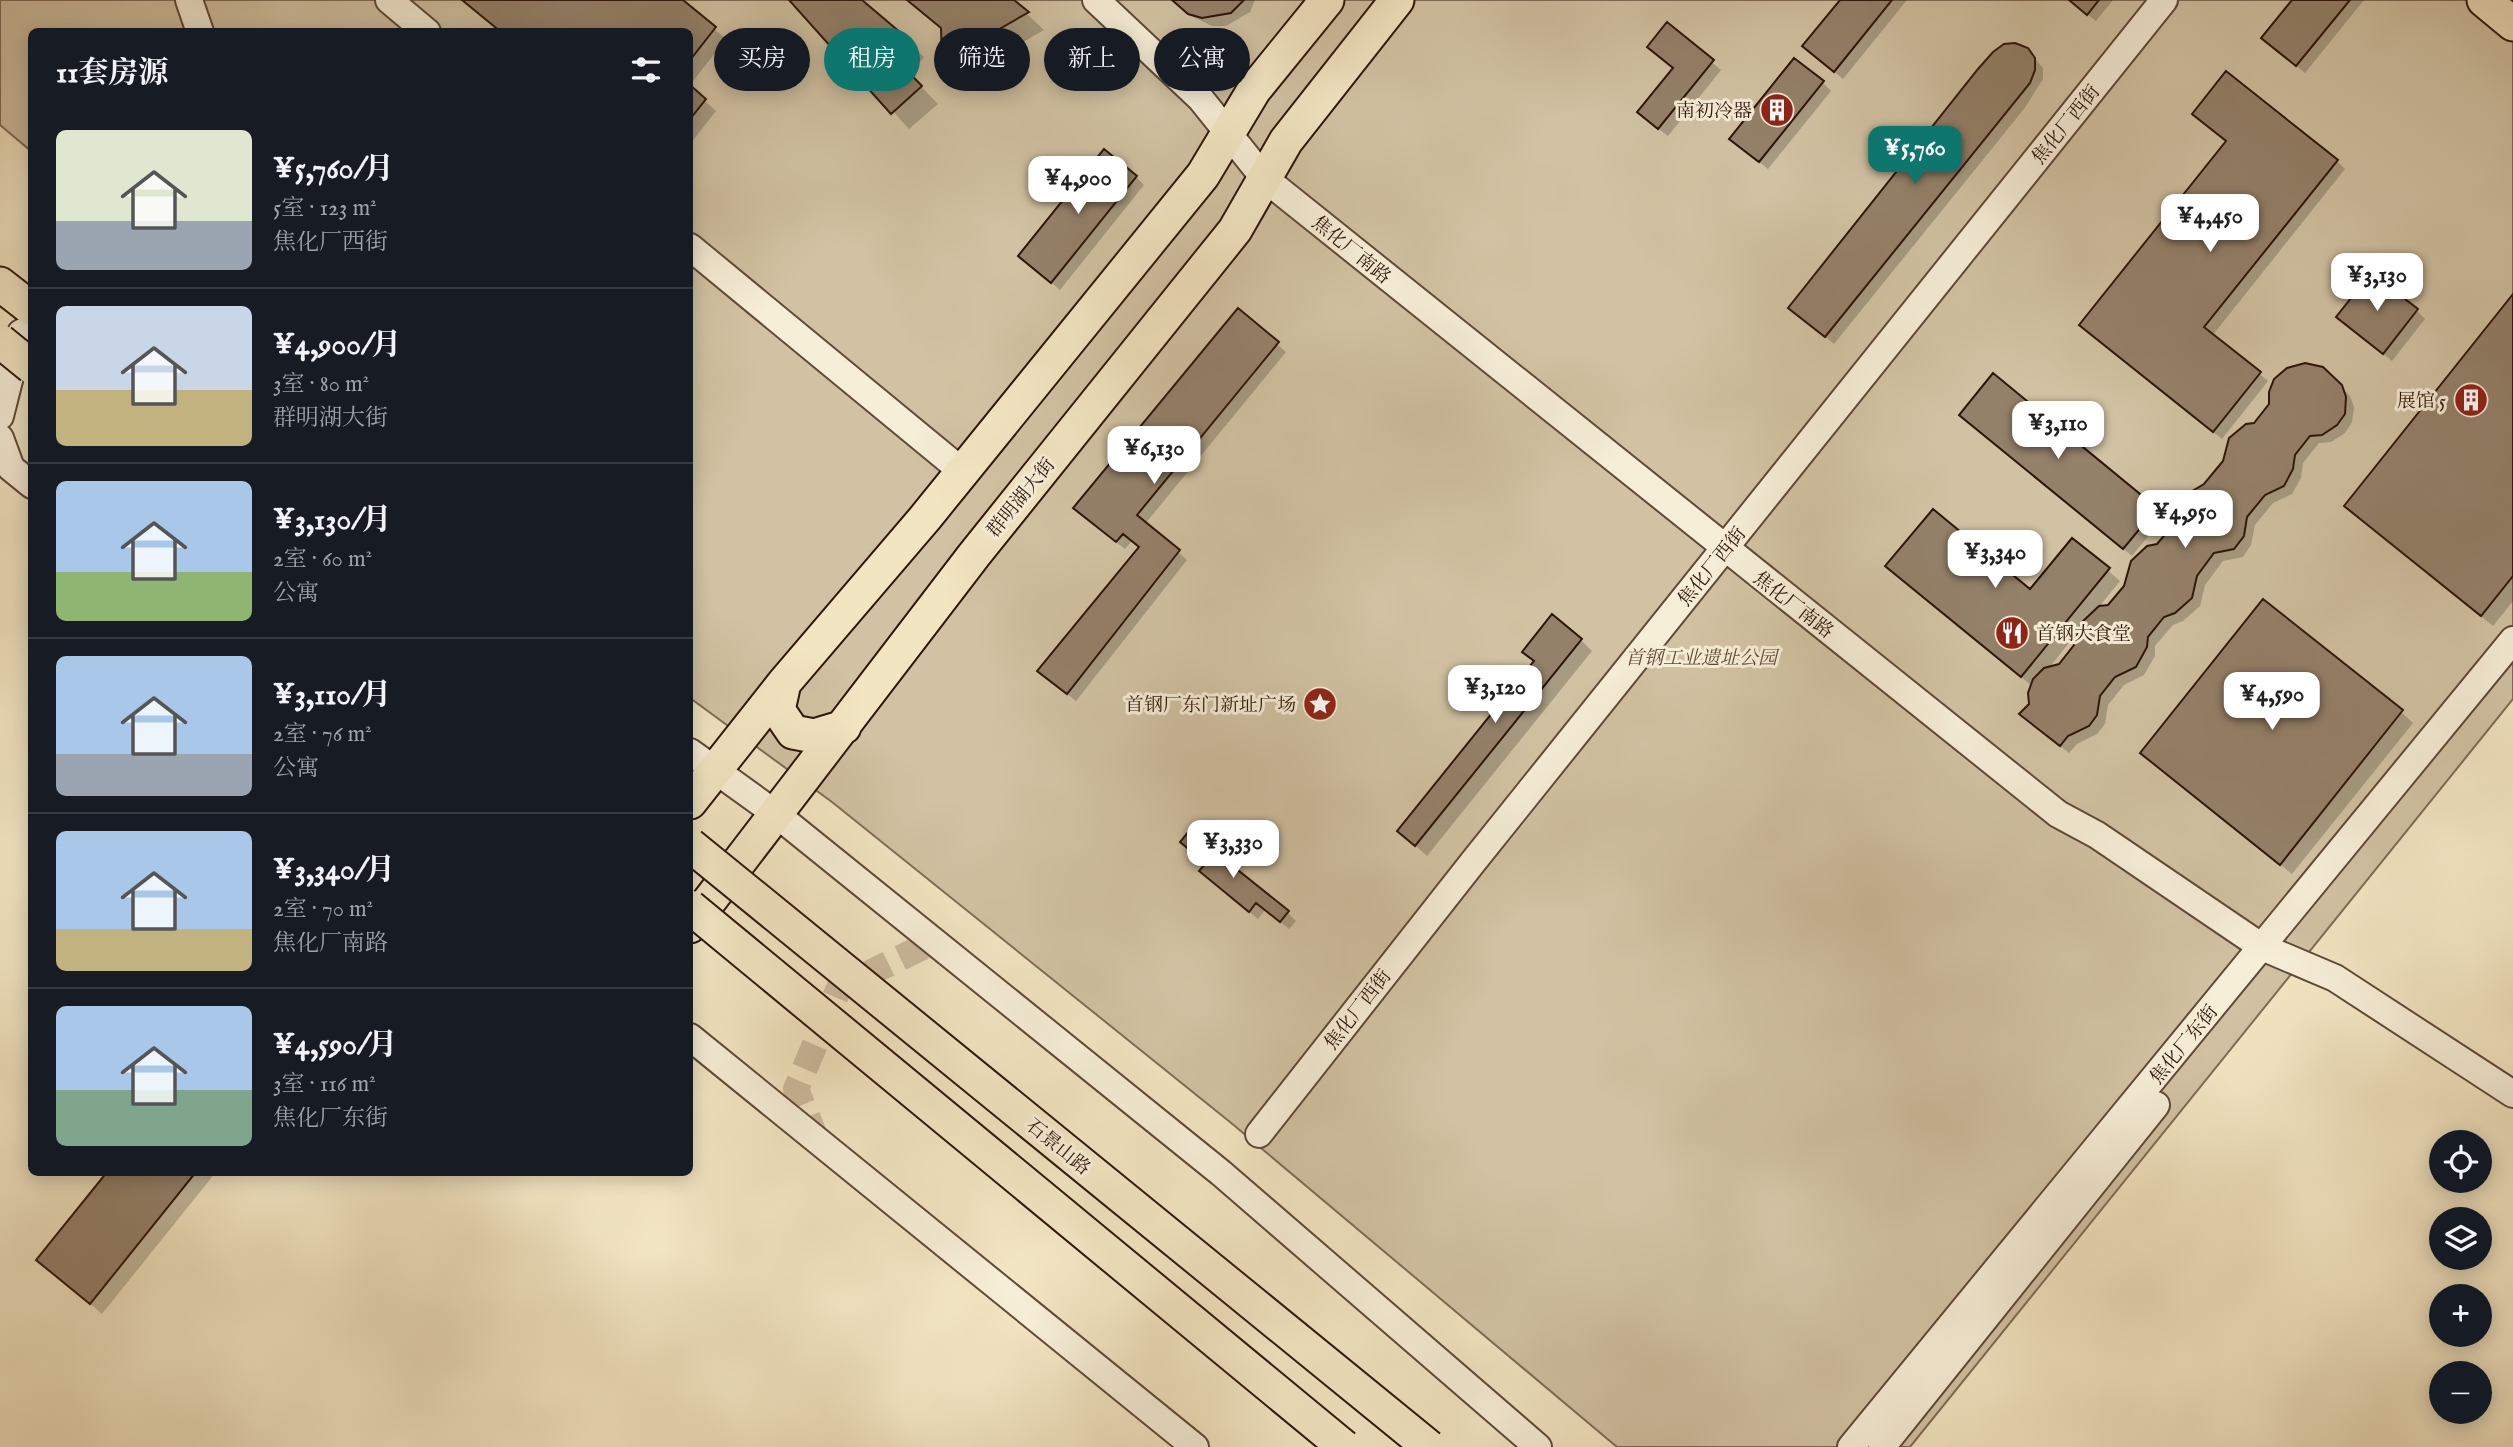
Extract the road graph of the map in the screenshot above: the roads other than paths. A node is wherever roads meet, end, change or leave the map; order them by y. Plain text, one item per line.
1 (189, 0) edge
2 (389, 0) edge
3 (1096, 0) edge
4 (1327, 0) edge
5 (1397, 0) edge
6 (2164, 0) edge
7 (2484, 0) edge
8 (2513, 24) edge
9 (199, 28) edge
10 (422, 28) edge
11 (1229, 132) junction
12 (1264, 178) junction
13 (693, 249) edge
14 (0, 284) edge
15 (21, 328) edge
16 (28, 353) edge
17 (0, 416) edge
18 (0, 438) edge
19 (963, 471) junction
20 (28, 482) edge
21 (1724, 549) junction
22 (2513, 640) edge
23 (2513, 667) edge
24 (784, 683) junction
25 (844, 727) junction
26 (702, 762) edge
27 (693, 793) edge
28 (776, 814) junction
29 (693, 847) edge
30 (693, 909) edge
31 (693, 922) edge
32 (2269, 951) junction
33 (693, 1039) edge
34 (2513, 1094) edge
35 (1259, 1134) dead end
36 (1195, 1447) edge
37 (1344, 1447) edge
38 (1429, 1447) edge
39 (1538, 1447) edge
40 (1852, 1447) edge
41 (1881, 1447) edge

1 - 9 street
2 - 10 street
3 - 11 street, 焦化厂南路
4 - 11 main road
5 - 12 main road, 群明湖大街
6 - 21 street, 焦化厂西街
7 - 8 main road
11 - 12 street, 焦化厂南路
11 - 19 main road
12 - 21 street, 焦化厂南路
12 - 25 main road, 群明湖大街
13 - 19 street
14 - 15 main road
15 - 16 main road, bridge
15 - 17 street
18 - 20 street
19 - 24 main road
21 - 32 street, 焦化厂南路
21 - 35 street, 焦化厂西街
22 - 32 street, 焦化厂东街
23 - 32 street, 焦化厂东街
24 - 25 main road
24 - 26 main road
25 - 28 main road, 群明湖大街
26 - 27 main road
26 - 28 street
28 - 31 main road, 群明湖大街
28 - 39 street
29 - 38 main road, 石景山路, bridge
30 - 37 main road, bridge
32 - 34 street, 焦化厂南路
32 - 40 street, 焦化厂东街
32 - 41 street, 焦化厂东街
33 - 36 street

